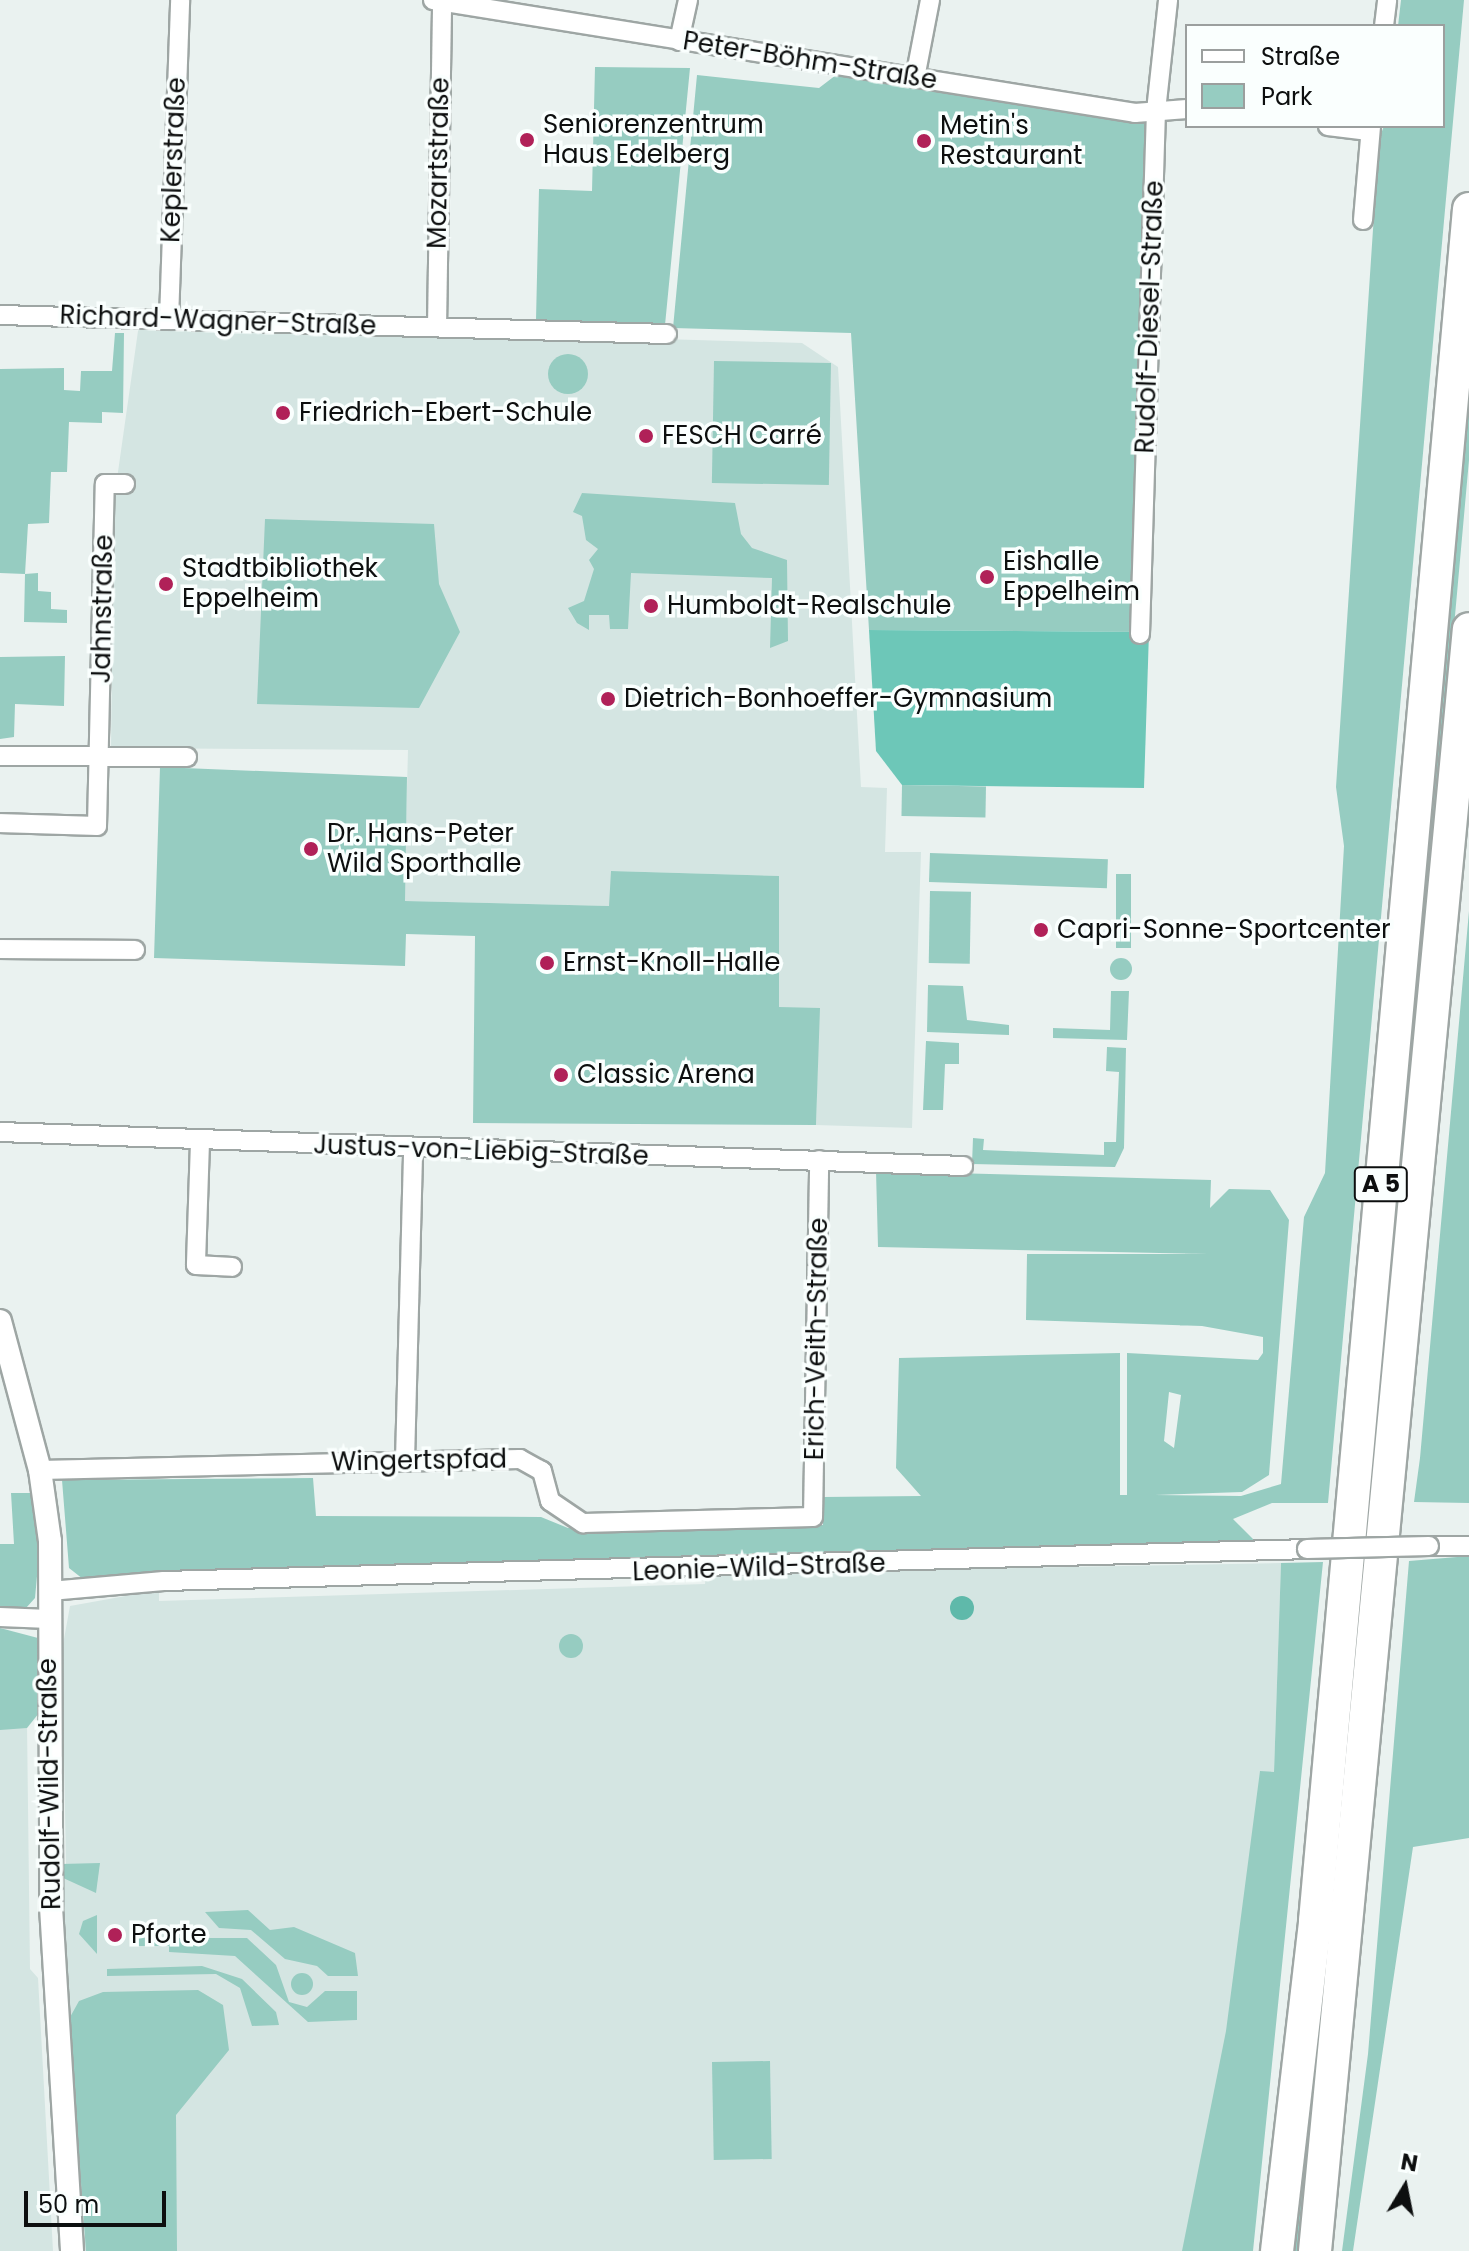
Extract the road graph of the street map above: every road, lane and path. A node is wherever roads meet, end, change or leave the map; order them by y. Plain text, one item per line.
1 (180, 0) edge
2 (688, 0) edge
3 (930, 0) edge
4 (1168, 0) edge
5 (1387, 0) edge
6 (439, 1) edge
7 (1384, 24) edge
8 (679, 41) junction
9 (915, 78) junction
10 (1185, 109) edge
11 (1156, 111) junction
12 (1370, 128) edge
13 (1469, 209) edge
14 (1363, 220) dead end
15 (0, 315) edge
16 (169, 320) junction
17 (437, 327) junction
18 (667, 334) dead end
19 (125, 484) dead end
20 (1469, 629) edge
21 (1140, 634) dead end
22 (101, 755) junction
23 (0, 756) edge
24 (187, 757) dead end
25 (0, 823) edge
26 (0, 949) edge
27 (135, 950) dead end
28 (0, 1132) edge
29 (200, 1142) junction
30 (413, 1150) junction
31 (819, 1160) junction
32 (963, 1166) dead end
33 (232, 1267) dead end
34 (0, 1321) edge
35 (405, 1461) junction
36 (40, 1470) junction
37 (813, 1517) joint
38 (1469, 1546) edge
39 (50, 1591) junction
40 (0, 1617) edge
41 (49, 1619) junction
42 (72, 2251) edge
43 (1277, 2251) edge
44 (1315, 2251) edge

1 - 16 street, Keplerstraße
2 - 8 street
3 - 9 street
4 - 11 street, Rudolf-Diesel-Straße
5 - 7 street
6 - 8 street, Peter-Böhm-Straße
6 - 17 street, Mozartstraße
8 - 9 street, Peter-Böhm-Straße
9 - 11 street, Peter-Böhm-Straße
10 - 11 street, Peter-Böhm-Straße
11 - 21 street, Rudolf-Diesel-Straße
12 - 14 street
13 - 43 highway, A 5
15 - 16 street, Richard-Wagner-Straße
16 - 17 street, Richard-Wagner-Straße
17 - 18 street, Richard-Wagner-Straße
19 - 22 street, Jahnstraße
20 - 44 highway, A 5
22 - 23 street
22 - 24 street
22 - 25 street
26 - 27 street
28 - 29 street, Justus-von-Liebig-Straße
29 - 30 street, Justus-von-Liebig-Straße
29 - 33 street
30 - 31 street, Justus-von-Liebig-Straße
30 - 35 street
31 - 32 street, Justus-von-Liebig-Straße
31 - 37 street, Erich-Veith-Straße
34 - 36 street, Rudolf-Wild-Straße
35 - 36 street, Wingertspfad
35 - 37 street, Wingertspfad
36 - 39 street, Rudolf-Wild-Straße
38 - 39 street, Leonie-Wild-Straße, bridge
39 - 41 street, Rudolf-Wild-Straße
40 - 41 street
41 - 42 street, Rudolf-Wild-Straße

